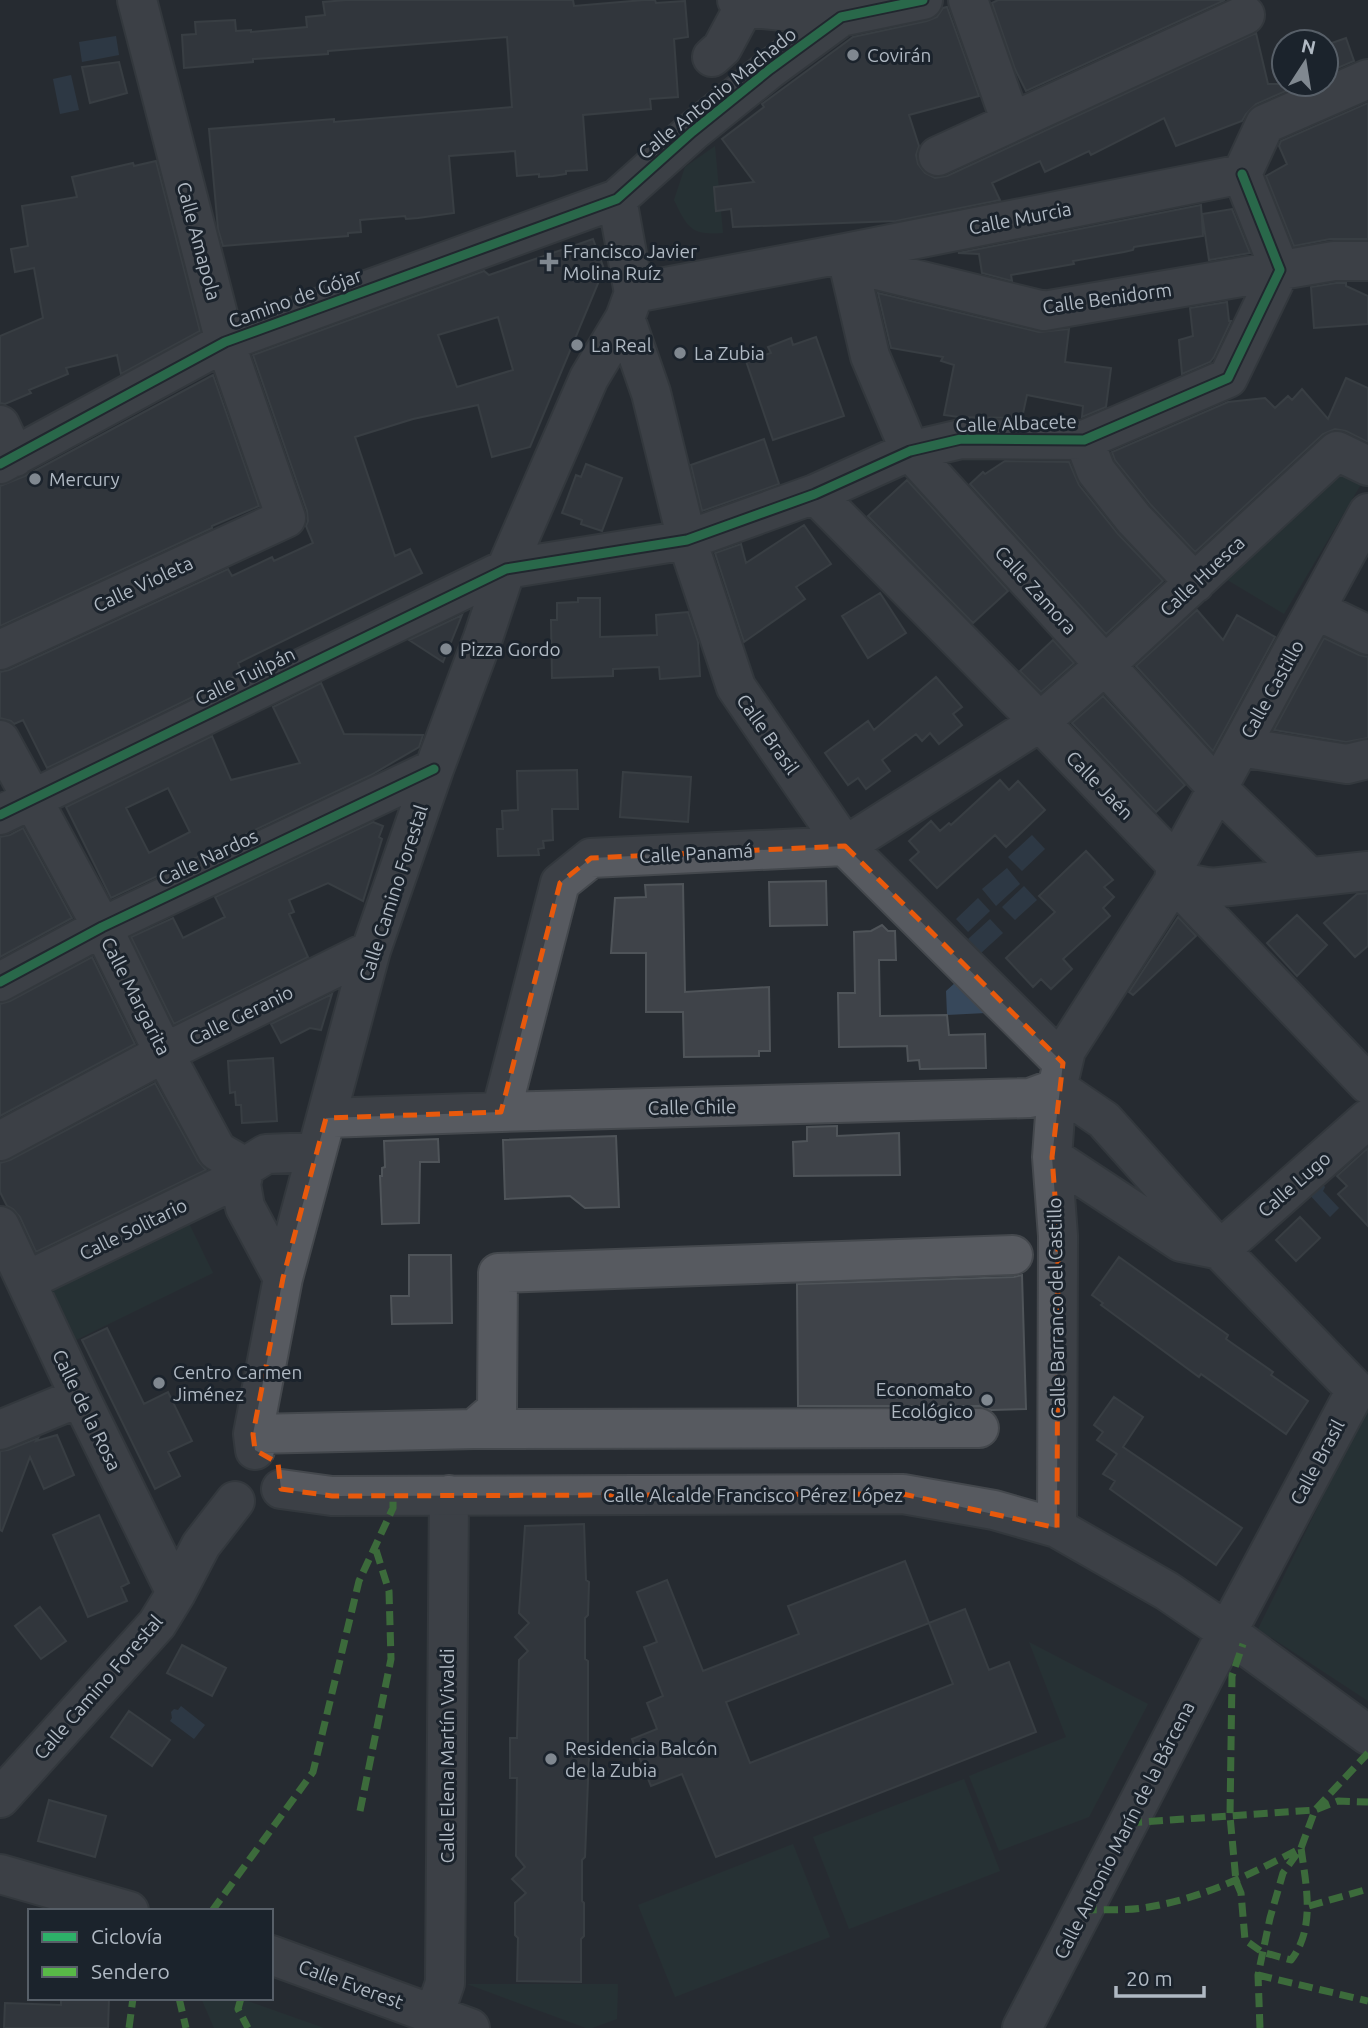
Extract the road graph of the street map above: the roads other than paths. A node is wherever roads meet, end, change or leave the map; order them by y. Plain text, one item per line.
1 (136, 0) edge
2 (923, 0) edge
3 (968, 0) edge
4 (741, 3) edge
5 (1245, 15) dead end
6 (841, 17) junction
7 (712, 57) dead end
8 (1368, 79) edge
9 (1011, 122) junction
10 (938, 156) dead end
11 (1242, 174) junction
12 (617, 199) junction
13 (848, 258) junction
14 (1368, 261) edge
15 (1280, 270) junction
16 (629, 306) junction
17 (225, 342) junction
18 (1083, 440) junction
19 (5, 448) edge
20 (910, 451) junction
21 (1368, 466) edge
22 (815, 494) junction
23 (1368, 513) edge
24 (286, 518) joint
25 (687, 540) junction
26 (506, 569) junction
27 (1195, 583) junction
28 (1316, 610) junction
29 (1368, 635) edge
30 (0, 650) edge
31 (1105, 666) junction
32 (1040, 722) junction
33 (0, 740) edge
34 (1240, 747) junction
35 (1368, 759) edge
36 (434, 769) junction
37 (1218, 789) junction
38 (16, 807) edge
39 (845, 846) junction
40 (1368, 871) edge
41 (1175, 873) junction
42 (1309, 877) junction
43 (102, 927) junction
44 (371, 950) junction
45 (0, 982) edge
46 (164, 1053) junction
47 (1060, 1076) junction
48 (1368, 1084) edge
49 (500, 1112) junction
50 (1368, 1119) edge
51 (321, 1135) junction
52 (0, 1141) edge
53 (1052, 1157) junction
54 (243, 1176) junction
55 (0, 1226) edge
56 (296, 1229) junction
57 (257, 1230) junction
58 (1220, 1250) junction
59 (1013, 1255) dead end
60 (283, 1278) junction
61 (26, 1281) junction
62 (1362, 1390) edge
63 (80, 1397) junction
64 (474, 1429) junction
65 (979, 1429) dead end
66 (0, 1430) edge
67 (254, 1442) junction
68 (281, 1489) junction
69 (449, 1495) junction
70 (235, 1501) junction
71 (1057, 1528) junction
72 (176, 1593) junction
73 (1227, 1632) junction
74 (1368, 1735) edge
75 (0, 1798) edge
76 (0, 1874) edge
77 (122, 1909) edge
78 (273, 1956) edge
79 (434, 2015) junction
80 (470, 2028) edge
81 (1022, 2028) edge

1 - 17 street, Calle Amapola
2 - 6 street, Calle Antonio Machado
3 - 9 street
4 - 6 street
4 - 7 street
5 - 9 street
6 - 12 street, Calle Antonio Machado
8 - 11 street
9 - 10 street
11 - 13 street, Calle Murcia
11 - 15 street
12 - 16 street
12 - 17 street, Camino de Gójar
13 - 15 street, Calle Benidorm
13 - 16 street, Calle Murcia
13 - 20 street, Calle Zamora
14 - 15 street, Calle Benidorm
15 - 18 street, Calle Albacete
16 - 25 street, Calle Brasil
16 - 26 street, Calle Camino Forestal
17 - 19 street, Camino de Gójar
17 - 24 street, Calle Amapola
18 - 20 street, Calle Albacete
18 - 27 street
20 - 22 street, Calle Albacete
20 - 31 street, Calle Zamora
21 - 27 street, Calle Huesca
22 - 25 street, Calle Albacete
22 - 32 street, Calle Jaén
23 - 28 street, Calle Castillo
24 - 30 street, Calle Violeta
25 - 26 street, Calle Albacete
25 - 39 street, Calle Brasil
26 - 36 street, Calle Camino Forestal
26 - 38 street, Calle Tuilpán
27 - 31 street, Calle Huesca
28 - 29 street
28 - 34 street, Calle Castillo
31 - 32 street, Calle Huesca
31 - 37 street, Calle Zamora
32 - 39 street, Calle Panamá
32 - 41 street, Calle Jaén
33 - 38 street, Calle Margarita
34 - 35 street
34 - 37 street, Calle Castillo
36 - 43 street, Calle Nardos
36 - 44 street, Calle Camino Forestal
37 - 41 street, Calle Castillo
37 - 42 street, Calle Zamora
38 - 43 street, Calle Margarita
39 - 47 street, Calle Brasil
39 - 49 street, Calle Panamá
40 - 42 street
41 - 42 street
41 - 47 street, Calle Castillo
41 - 48 street, Calle Jaén
43 - 45 street, Calle Nardos
43 - 46 street, Calle Margarita
44 - 46 street, Calle Geranio
44 - 51 street, Calle Camino Forestal
46 - 52 street, Calle Geranio
46 - 54 street, Calle Margarita
47 - 49 street, Calle Chile
47 - 53 street, Calle Barranco del Castillo
47 - 58 street, Calle Brasil
49 - 51 street, Calle Chile
50 - 58 street, Calle Lugo
51 - 54 street
51 - 56 street, Calle Camino Forestal
53 - 58 street
53 - 71 street, Calle Barranco del Castillo
54 - 57 street
54 - 61 street, Calle Solitario
55 - 61 street, Calle de la Rosa
56 - 57 street
56 - 60 street, Calle Camino Forestal
57 - 60 street
58 - 62 street, Calle Brasil
59 - 64 street
60 - 67 street, Calle Camino Forestal
61 - 63 street, Calle de la Rosa
62 - 73 street, Calle Brasil
63 - 66 street
63 - 72 street, Calle de la Rosa
64 - 65 street
64 - 67 street
67 - 68 street
67 - 70 street
68 - 69 street, Calle Alcalde Francisco Pérez López
68 - 70 street
69 - 71 street, Calle Alcalde Francisco Pérez López
69 - 79 street, Calle Elena Martín Vivaldi
70 - 72 street, Calle Camino Forestal
71 - 73 street, Calle Alcalde Francisco Pérez López
72 - 75 street, Calle Camino Forestal
73 - 74 street, Calle Alcalde Francisco Pérez López
73 - 81 street, Calle Antonio Marín de la Bárcena
76 - 77 street
78 - 79 street, Calle Everest
79 - 80 street, Calle Everest

